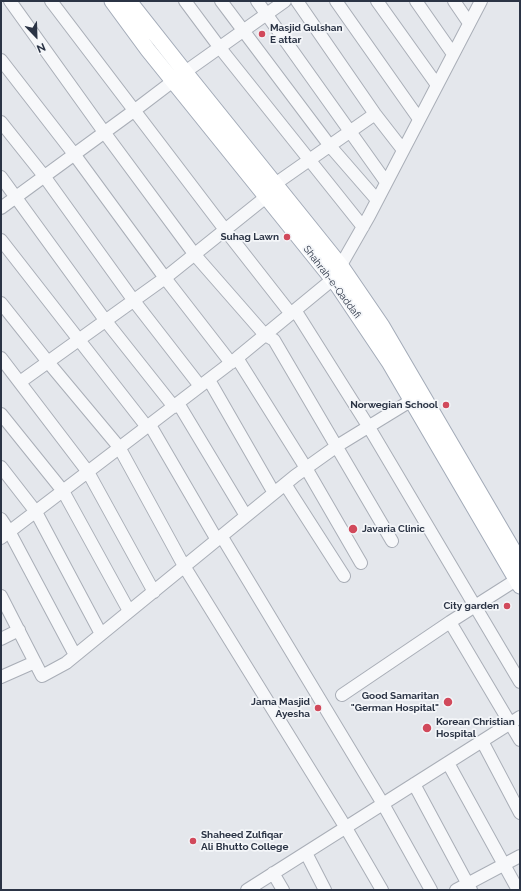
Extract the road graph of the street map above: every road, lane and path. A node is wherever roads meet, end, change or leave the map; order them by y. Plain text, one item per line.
1 (10, 1) edge
2 (50, 1) edge
3 (112, 1) edge
4 (129, 1) edge
5 (185, 1) edge
6 (221, 1) edge
7 (257, 1) edge
8 (285, 1) edge
9 (297, 1) edge
10 (336, 1) edge
11 (377, 1) edge
12 (416, 1) edge
13 (454, 1) edge
14 (481, 1) edge
15 (267, 14) junction
16 (469, 23) junction
17 (243, 31) junction
18 (220, 48) junction
19 (453, 54) junction
20 (1, 60) edge
21 (179, 77) junction
22 (437, 85) junction
23 (135, 110) junction
24 (375, 114) junction
25 (419, 119) junction
26 (1, 122) edge
27 (104, 132) junction
28 (350, 132) junction
29 (330, 146) junction
30 (403, 150) junction
31 (74, 154) junction
32 (309, 160) junction
33 (44, 176) junction
34 (1, 177) edge
35 (386, 182) junction
36 (275, 184) junction
37 (15, 197) junction
38 (266, 198) junction
39 (377, 200) junction
40 (1, 208) edge
41 (363, 227) junction
42 (226, 230) junction
43 (1, 240) edge
44 (195, 255) junction
45 (341, 266) junction
46 (165, 278) junction
47 (333, 280) junction
48 (134, 301) junction
49 (1, 303) edge
50 (293, 312) junction
51 (106, 320) junction
52 (265, 336) junction
53 (79, 340) junction
54 (1, 358) edge
55 (234, 360) junction
56 (48, 362) junction
57 (20, 382) junction
58 (205, 383) junction
59 (412, 400) junction
60 (176, 405) junction
61 (1, 414) edge
62 (148, 426) junction
63 (368, 426) junction
64 (337, 446) junction
65 (119, 447) junction
66 (1, 467) edge
67 (306, 468) junction
68 (88, 472) junction
69 (285, 484) junction
70 (63, 491) junction
71 (274, 493) junction
72 (36, 512) junction
73 (246, 516) junction
74 (1, 519) edge
75 (5, 535) edge
76 (220, 538) junction
77 (392, 540) dead end
78 (361, 563) dead end
79 (184, 566) junction
80 (518, 575) edge
81 (344, 576) dead end
82 (154, 592) junction
83 (3, 604) edge
84 (475, 606) junction
85 (129, 612) junction
86 (450, 622) junction
87 (18, 630) junction
88 (101, 634) junction
89 (1, 639) edge
90 (75, 655) junction
91 (35, 662) junction
92 (1, 677) edge
93 (520, 682) edge
94 (342, 695) dead end
95 (516, 720) edge
96 (520, 740) edge
97 (482, 742) junction
98 (448, 763) junction
99 (414, 784) junction
100 (383, 804) junction
101 (520, 813) edge
102 (346, 828) junction
103 (306, 853) junction
104 (520, 856) edge
105 (504, 865) junction
106 (273, 873) junction
107 (469, 887) edge
108 (247, 890) edge
109 (282, 890) edge
110 (325, 890) edge
111 (382, 890) edge
112 (431, 890) edge
113 (456, 890) edge
114 (518, 890) edge

1 - 27 street
2 - 23 street
3 - 21 main road, Shahrah-e-Qaddafi
4 - 21 main road, Shahrah-e-Qaddafi
5 - 18 street
6 - 17 street
7 - 15 street
8 - 15 street
9 - 24 street
10 - 25 street
11 - 22 street
12 - 19 street
13 - 16 street
14 - 16 street
15 - 17 street
15 - 28 street
16 - 19 street
17 - 18 street
17 - 29 street
18 - 21 street
18 - 32 street
19 - 22 street
20 - 31 street
21 - 23 street
21 - 36 main road, Shahrah-e-Qaddafi
21 - 38 main road, Shahrah-e-Qaddafi
22 - 25 street
23 - 27 street
23 - 42 street
24 - 28 street
24 - 30 street
25 - 30 street
26 - 33 street
27 - 31 street
27 - 44 street
28 - 29 street
28 - 35 street
29 - 32 street
29 - 39 street
30 - 35 street
31 - 33 street
31 - 46 street
32 - 36 street
32 - 41 street
33 - 37 street
33 - 48 street
34 - 37 street
35 - 39 street
36 - 45 main road, Shahrah-e-Qaddafi
37 - 40 street
37 - 51 street
38 - 42 street
38 - 47 main road, Shahrah-e-Qaddafi
39 - 41 street
41 - 45 street
42 - 44 street
42 - 50 street
43 - 53 street
44 - 46 street
44 - 52 street
45 - 47 street
45 - 80 main road, Shahrah-e-Qaddafi
46 - 48 street
46 - 55 street
47 - 50 street
47 - 59 main road, Shahrah-e-Qaddafi
48 - 51 street
48 - 58 street
49 - 56 street
50 - 52 street
50 - 63 street
51 - 53 street
51 - 60 street
52 - 55 street
52 - 64 street
53 - 56 street
53 - 62 street
54 - 57 street
55 - 58 street
55 - 67 street
56 - 57 street
56 - 65 street
57 - 68 street
58 - 60 street
58 - 71 street
59 - 63 street
59 - 80 main road, Shahrah-e-Qaddafi
60 - 62 street
60 - 73 street
61 - 70 street
62 - 65 street
62 - 76 street
63 - 64 street
63 - 84 street
64 - 67 street
64 - 77 street
65 - 68 street
65 - 79 street
66 - 72 street
67 - 69 street
67 - 78 street
68 - 70 street
68 - 82 street
69 - 71 street
69 - 81 street
70 - 72 street
70 - 85 street
71 - 73 street
72 - 75 street
72 - 88 street
73 - 76 street
74 - 75 street
75 - 90 street
76 - 79 street
76 - 100 street
79 - 82 street
79 - 102 street
80 - 84 street
82 - 85 street
83 - 87 street
84 - 86 street
84 - 93 street
85 - 88 street
86 - 94 street
86 - 95 street
87 - 89 street
87 - 91 street
88 - 90 street
90 - 91 street
91 - 92 street
95 - 96 street
95 - 97 street
97 - 98 street
97 - 101 street
98 - 99 street
98 - 105 street
99 - 100 street
99 - 107 street
100 - 102 street
100 - 112 street
102 - 103 street
102 - 111 street
103 - 106 street
103 - 110 street
104 - 105 street
105 - 107 street
105 - 114 street
106 - 108 street
106 - 109 street
107 - 113 street

